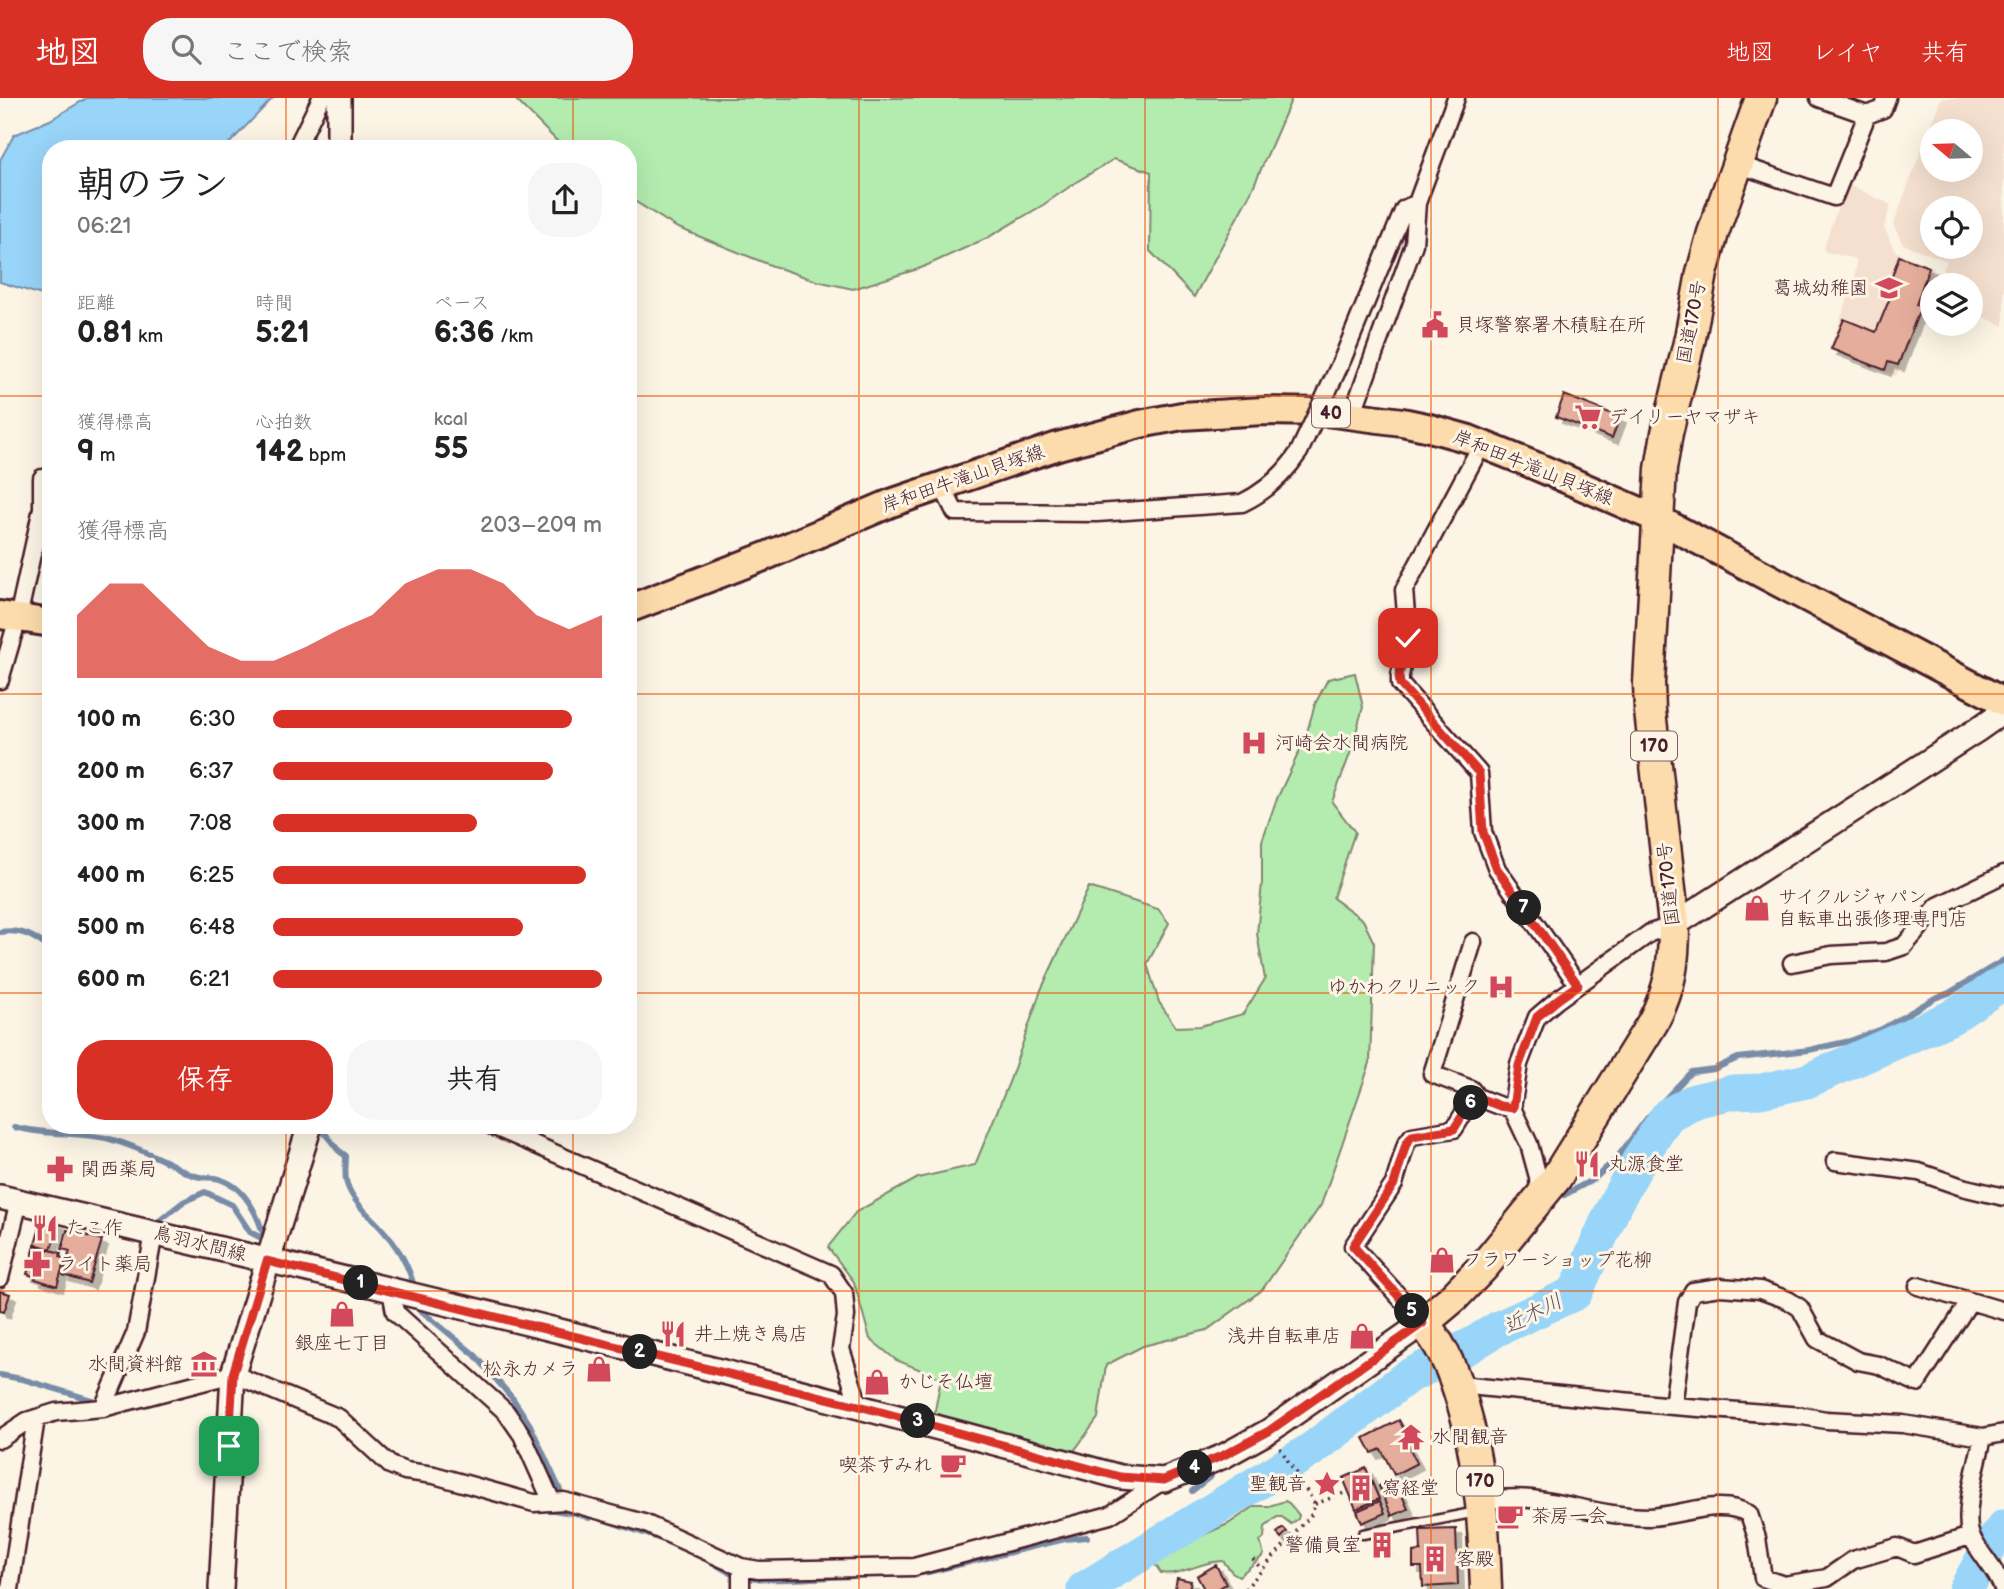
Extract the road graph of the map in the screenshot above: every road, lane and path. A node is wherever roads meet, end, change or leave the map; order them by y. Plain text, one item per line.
1 (321, 98) edge
2 (339, 98) edge
3 (1456, 98) edge
4 (1761, 98) edge
5 (1819, 98) edge
6 (1887, 98) edge
7 (1867, 115) junction
8 (300, 140) edge
9 (339, 140) edge
10 (1737, 164) junction
11 (1417, 204) junction
12 (1352, 415) junction
13 (1482, 444) junction
14 (42, 478) dead end
15 (942, 486) junction
16 (1658, 519) junction
17 (637, 605) edge
18 (9, 616) edge
19 (42, 622) edge
20 (0, 680) edge
21 (2004, 702) edge
22 (2004, 711) edge
23 (2004, 874) edge
24 (1674, 925) junction
25 (1473, 942) dead end
26 (1792, 963) dead end
27 (1578, 985) junction
28 (1476, 1097) junction
29 (1513, 1108) junction
30 (307, 1134) edge
31 (510, 1134) edge
32 (1835, 1161) dead end
33 (2004, 1197) edge
34 (9, 1199) edge
35 (1539, 1200) junction
36 (154, 1233) junction
37 (267, 1261) junction
38 (0, 1278) edge
39 (1918, 1286) dead end
40 (391, 1290) junction
41 (1970, 1301) junction
42 (2004, 1311) edge
43 (1428, 1329) junction
44 (233, 1374) junction
45 (1456, 1381) junction
46 (859, 1406) junction
47 (1673, 1406) junction
48 (103, 1408) junction
49 (36, 1418) junction
50 (2004, 1433) edge
51 (1983, 1437) junction
52 (0, 1439) edge
53 (1275, 1440) dead end
54 (1164, 1480) junction
55 (1347, 1492) dead end
56 (552, 1502) junction
57 (1315, 1504) junction
58 (1483, 1506) junction
59 (1363, 1534) dead end
60 (1970, 1536) junction
61 (1253, 1559) dead end
62 (741, 1567) junction
63 (1262, 1570) junction
64 (2002, 1584) edge
65 (10, 1589) edge
66 (221, 1589) edge
67 (741, 1589) edge
68 (1245, 1589) edge
69 (1486, 1589) edge

1 - 8 street
2 - 9 street
3 - 11 street
4 - 10 highway, 国道170号 / 170
5 - 7 street
6 - 7 street
7 - 10 street
10 - 16 highway, 国道170号 / 170
11 - 12 street
11 - 15 street, bridge
12 - 13 main road, 岸和田牛滝山貝塚線 / 40
12 - 15 main road, 岸和田牛滝山貝塚線 / 40
13 - 16 main road, 岸和田牛滝山貝塚線 / 40
13 - 27 street
14 - 18 street
15 - 17 main road, 岸和田牛滝山貝塚線 / 40
16 - 21 main road, 岸和田牛滝山貝塚線 / 40
16 - 24 highway, 国道170号 / 170
18 - 19 main road
18 - 20 street
22 - 24 street
23 - 26 street
24 - 27 street
24 - 35 highway, 国道170号 / 170
25 - 28 street
27 - 29 street
28 - 29 street
28 - 43 street
29 - 35 street
30 - 37 street
31 - 46 street
32 - 33 street
34 - 36 street, 鳥羽水間線
34 - 38 street
35 - 43 highway, 国道170号 / 170
36 - 37 street, 鳥羽水間線
36 - 48 street
37 - 40 street, 鳥羽水間線
37 - 44 street
39 - 41 street
40 - 46 street, 鳥羽水間線
40 - 56 street
41 - 42 street
41 - 47 street
43 - 45 highway, 170
43 - 54 street, 鳥羽水間線
44 - 48 street
44 - 56 street
44 - 66 street
45 - 47 street
45 - 58 highway, 170
46 - 54 street, 鳥羽水間線
47 - 51 street
48 - 49 street
49 - 52 street
49 - 65 street
50 - 51 street
51 - 60 street
53 - 57 path
54 - 62 street
55 - 57 path
56 - 62 street
57 - 63 path
58 - 59 lane
58 - 60 street
58 - 69 highway, 170
60 - 64 street
61 - 63 path
62 - 67 street
63 - 68 path

